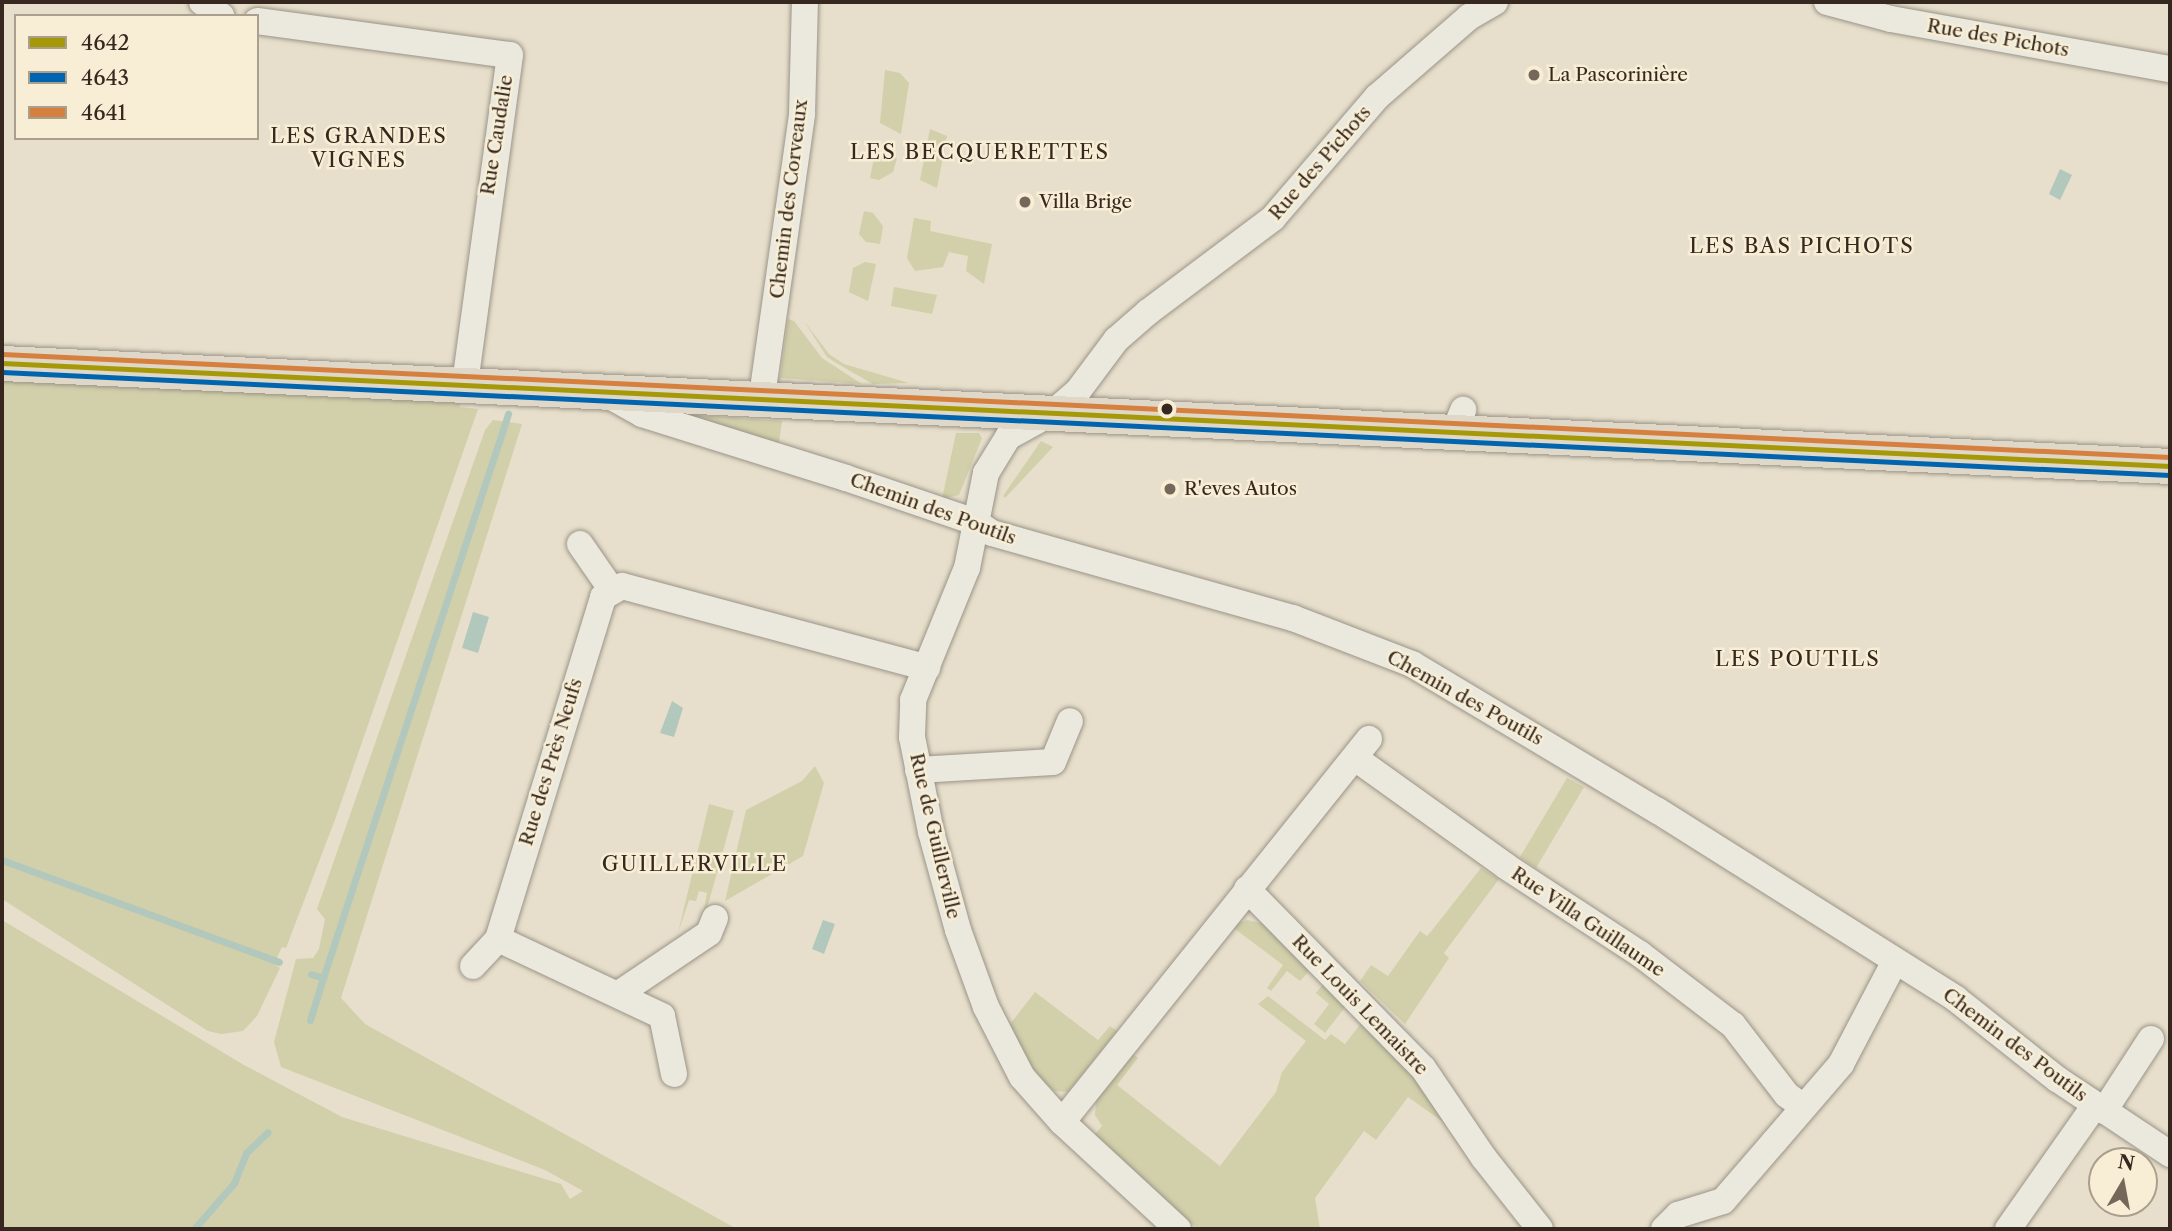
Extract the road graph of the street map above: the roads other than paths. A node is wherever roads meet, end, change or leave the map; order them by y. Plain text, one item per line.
1 (202, 2) edge
2 (805, 2) edge
3 (1495, 2) edge
4 (1841, 4) edge
5 (218, 14) edge
6 (259, 21) edge
7 (2170, 69) edge
8 (2, 363) edge
9 (465, 384) junction
10 (597, 390) junction
11 (762, 396) junction
12 (1055, 411) junction
13 (2170, 466) edge
14 (975, 522) junction
15 (580, 544) dead end
16 (611, 589) junction
17 (927, 668) junction
18 (1070, 721) dead end
19 (918, 770) junction
20 (1247, 889) junction
21 (715, 918) dead end
22 (498, 939) junction
23 (1895, 961) junction
24 (474, 965) dead end
25 (620, 993) junction
26 (2151, 1040) dead end
27 (674, 1074) dead end
28 (1802, 1105) junction
29 (2099, 1108) junction
30 (1062, 1122) junction
31 (2170, 1154) edge
32 (1178, 1229) edge
33 (1540, 1229) edge
34 (1664, 1229) edge
35 (2008, 1229) edge

1 - 5 street
2 - 11 street, Chemin des Corveaux
3 - 12 street, Rue des Pichots
4 - 7 street, Rue des Pichots
6 - 9 street, Rue Caudalie
8 - 9 main road
9 - 10 main road
10 - 11 main road
10 - 14 street, Chemin des Poutils
11 - 12 main road
12 - 13 main road
12 - 14 street, Rue de Guillerville
14 - 17 street, Rue de Guillerville
14 - 23 street, Chemin des Poutils
15 - 16 street
16 - 17 street
16 - 22 street, Rue des Près Neufs
17 - 19 street, Rue de Guillerville
18 - 19 street
19 - 30 street, Rue de Guillerville
20 - 28 street, Rue Villa Guillaume
20 - 30 street, Rue Villa Guillaume
20 - 33 street, Rue Louis Lemaistre
21 - 25 street
22 - 24 street, Rue des Près Neufs
22 - 25 street
23 - 28 street
23 - 29 street, Chemin des Poutils
25 - 27 street
26 - 29 street
28 - 34 street
29 - 31 street, Chemin des Poutils
29 - 35 street
30 - 32 street, Rue de Guillerville

